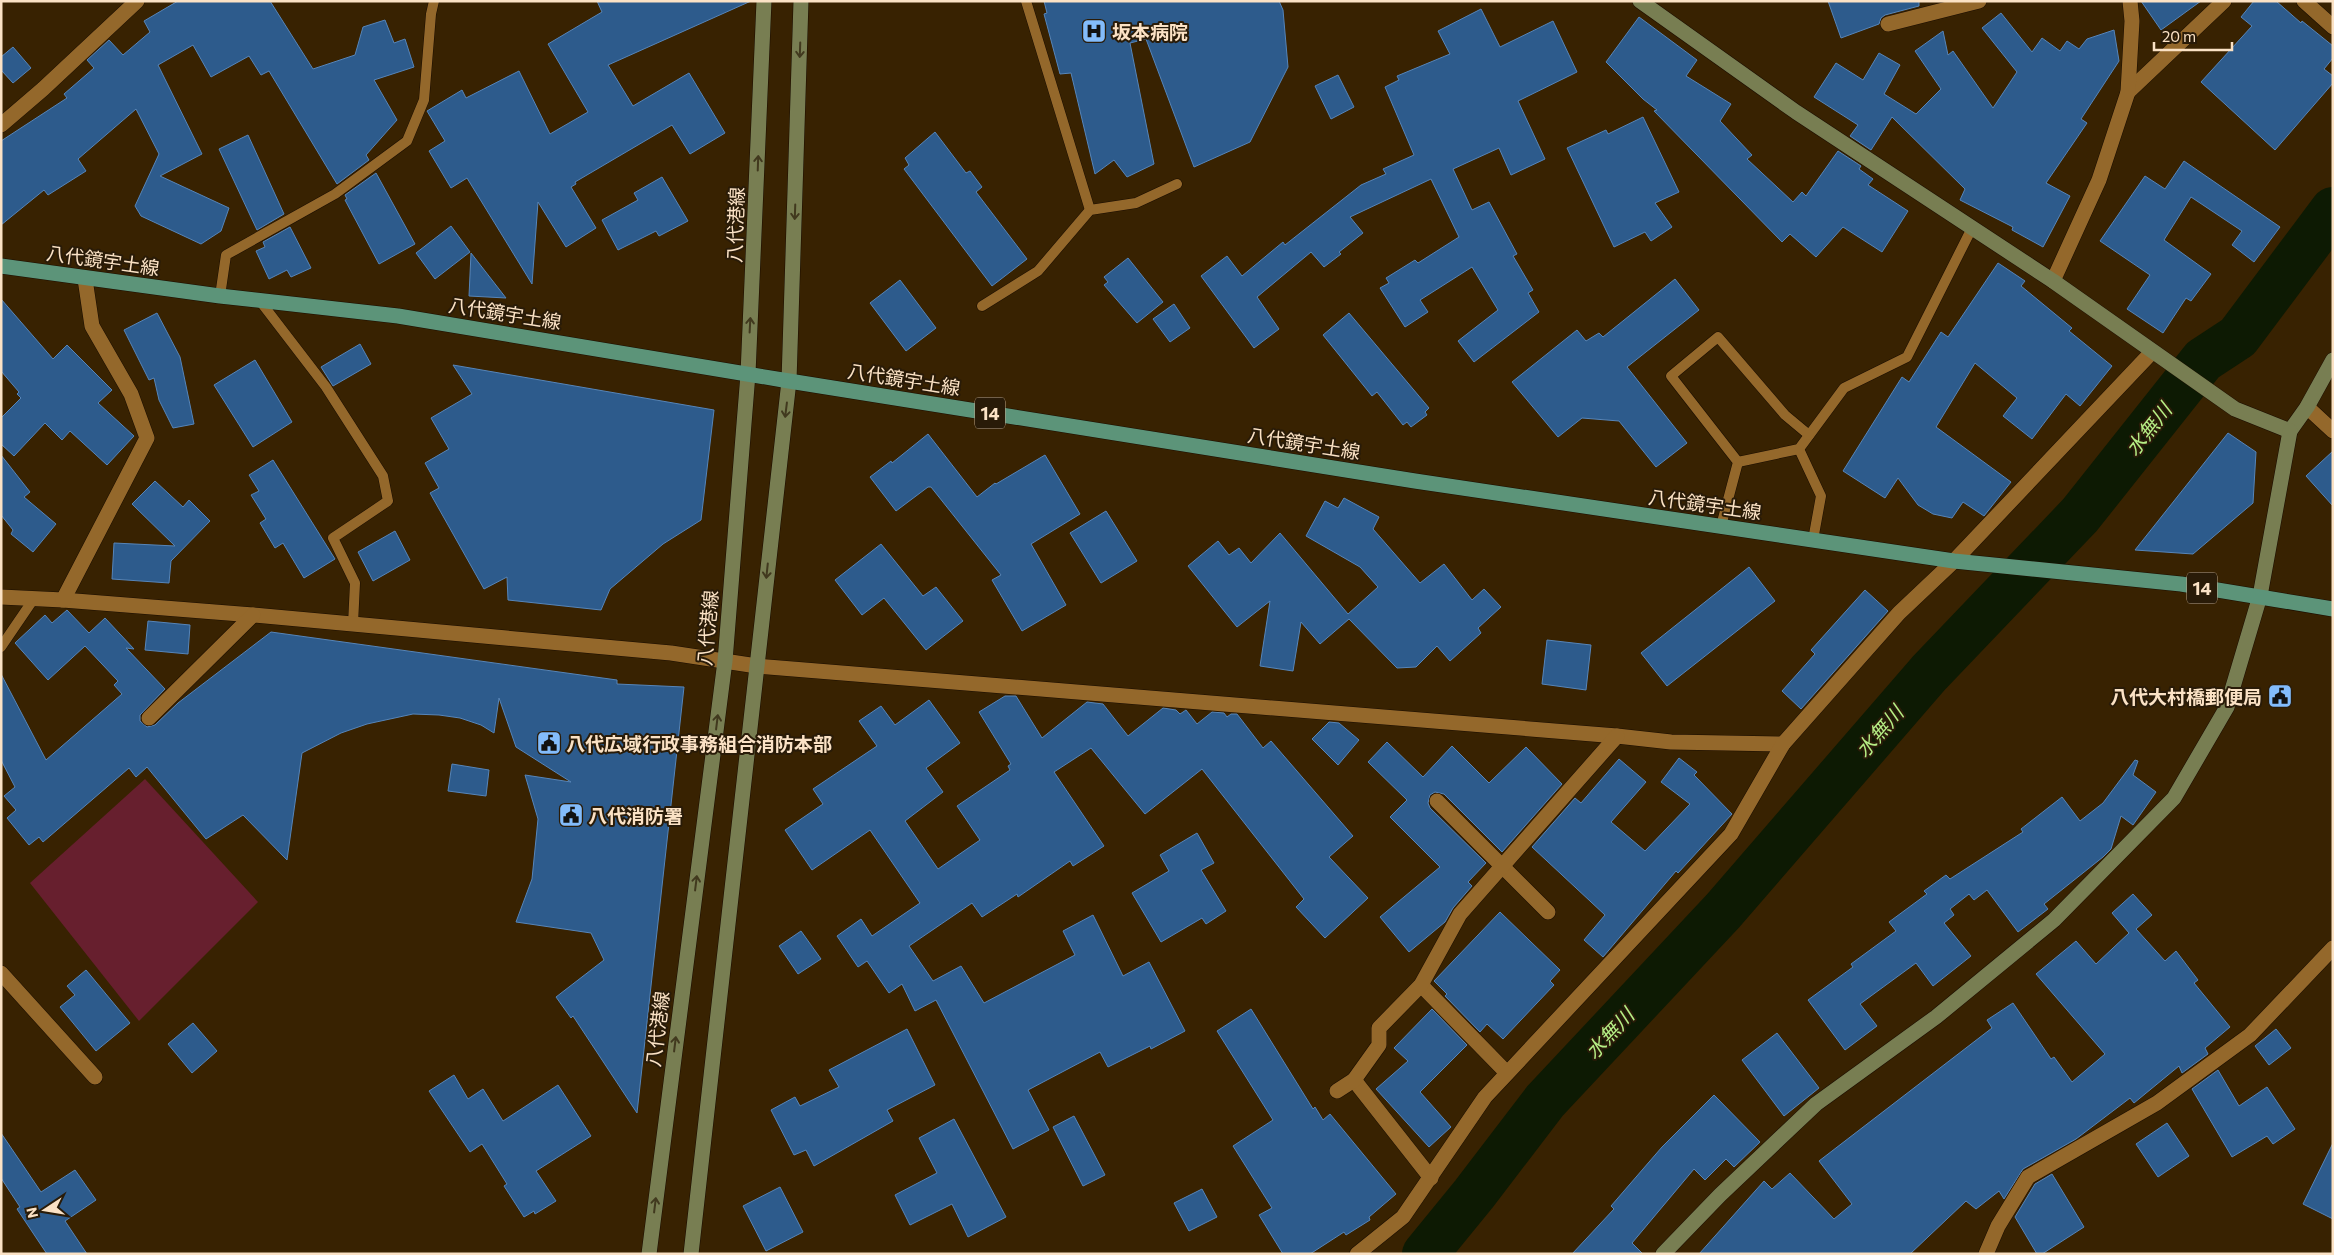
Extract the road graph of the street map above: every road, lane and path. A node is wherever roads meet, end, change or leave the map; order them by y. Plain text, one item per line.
1 (137, 1) edge
2 (434, 1) edge
3 (764, 1) edge
4 (801, 1) edge
5 (1026, 1) edge
6 (1640, 1) edge
7 (1979, 1) edge
8 (2130, 1) edge
9 (2224, 1) edge
10 (2304, 1) edge
11 (1888, 24) dead end
12 (2333, 27) edge
13 (2128, 92) junction
14 (1, 125) edge
15 (1176, 184) dead end
16 (1090, 210) junction
17 (1972, 228) junction
18 (1, 266) edge
19 (85, 279) junction
20 (2053, 281) junction
21 (220, 296) junction
22 (260, 301) junction
23 (982, 306) dead end
24 (2152, 352) junction
25 (2333, 360) edge
26 (748, 374) junction
27 (789, 381) junction
28 (2307, 407) junction
29 (2290, 431) junction
30 (2333, 431) edge
31 (1809, 434) junction
32 (1799, 449) junction
33 (1738, 462) junction
34 (1721, 526) junction
35 (1813, 540) junction
36 (1954, 561) junction
37 (2260, 596) junction
38 (1, 597) edge
39 (33, 600) junction
40 (63, 600) junction
41 (2333, 609) edge
42 (253, 615) junction
43 (353, 624) junction
44 (1, 647) edge
45 (725, 661) junction
46 (756, 666) junction
47 (149, 718) dead end
48 (1617, 736) junction
49 (1783, 744) junction
50 (1438, 801) dead end
51 (1503, 867) junction
52 (1548, 912) dead end
53 (2333, 948) edge
54 (1, 974) edge
55 (1421, 985) junction
56 (1507, 1073) junction
57 (95, 1077) dead end
58 (1354, 1080) junction
59 (1337, 1091) dead end
60 (1430, 1178) junction
61 (649, 1254) edge
62 (691, 1254) edge
63 (1357, 1254) edge
64 (1663, 1254) edge
65 (1986, 1254) edge

1 - 14 street
2 - 21 lane
26 -> 3 main road, 八代港線
4 -> 27 main road
5 - 16 lane
6 - 17 main road
7 - 11 street
8 - 13 street
9 - 13 street
10 - 12 street
13 - 20 street
15 - 16 lane
16 - 23 lane
17 - 20 main road
17 - 31 lane
18 - 19 main road, 八代鏡宇土線 / 14
19 - 21 main road, 八代鏡宇土線 / 14
19 - 40 street
20 - 24 main road
21 - 22 main road, 八代鏡宇土線 / 14
22 - 26 main road, 八代鏡宇土線 / 14
22 - 43 lane
24 - 29 main road
24 - 36 street
25 - 28 main road
26 - 27 main road, 八代鏡宇土線 / 14
26 - 45 main road, 八代港線
27 - 34 main road, 八代鏡宇土線 / 14
27 -> 46 main road
28 - 29 main road
28 - 30 street
29 - 37 main road
31 - 32 lane
31 - 33 lane
32 - 33 lane
32 - 35 lane
33 - 34 lane
34 - 35 main road, 八代鏡宇土線 / 14
35 - 36 main road, 八代鏡宇土線 / 14
36 - 37 main road, 八代鏡宇土線 / 14
36 - 49 street
37 - 41 main road, 14
37 - 64 main road
38 - 39 street
39 - 40 street
39 - 44 lane
40 - 42 street
42 - 43 street
42 - 47 street
43 - 45 street
45 - 46 street
61 -> 45 main road, 八代港線
46 - 48 street
46 - 62 main road
48 - 49 street
48 - 51 street
49 - 56 street
50 - 51 street
51 - 52 street
51 - 55 street
53 - 65 street
54 - 57 street
55 - 56 street
55 - 58 street
56 - 60 street
58 - 59 street
58 - 60 street
60 - 63 street

